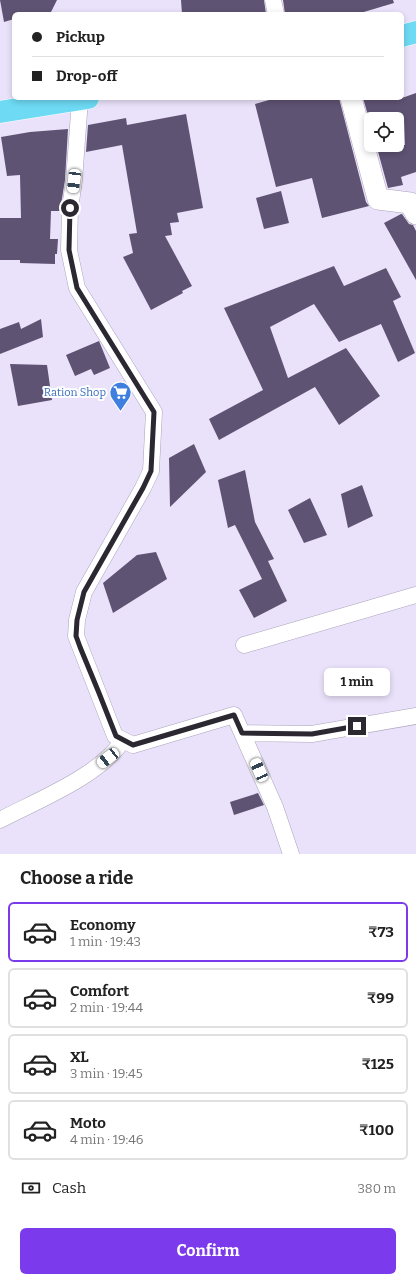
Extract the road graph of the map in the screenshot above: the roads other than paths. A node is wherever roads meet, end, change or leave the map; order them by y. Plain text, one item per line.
1 (273, 0) edge
2 (276, 12) edge
3 (416, 32) edge
4 (404, 35) edge
5 (78, 100) edge
6 (84, 100) edge
7 (352, 100) edge
8 (0, 112) edge
9 (416, 214) edge
10 (416, 595) edge
11 (244, 645) dead end
12 (416, 716) edge
13 (242, 733) junction
14 (123, 740) junction
15 (0, 820) edge
16 (291, 854) edge

1 - 2 street
3 - 4 highway
5 - 8 highway
6 - 14 street
7 - 9 street
10 - 11 street
12 - 13 street
13 - 14 street
13 - 16 street
14 - 15 street

